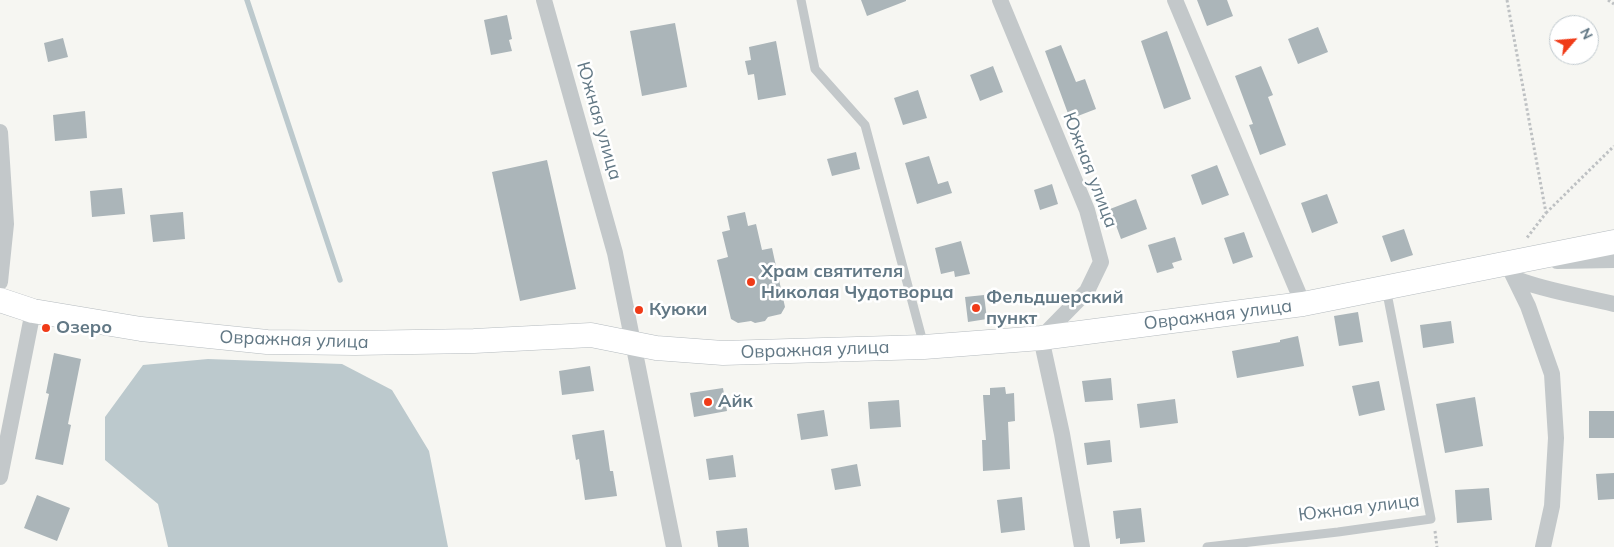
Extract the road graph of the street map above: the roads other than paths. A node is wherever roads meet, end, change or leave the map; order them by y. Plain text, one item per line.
1 (544, 0) edge
2 (801, 0) edge
3 (1000, 0) edge
4 (1175, 0) edge
5 (0, 132) edge
6 (1614, 242) edge
7 (1614, 260) edge
8 (1511, 271) junction
9 (0, 282) edge
10 (1386, 288) junction
11 (0, 300) edge
12 (1303, 304) junction
13 (1614, 304) edge
14 (34, 311) junction
15 (1041, 338) junction
16 (644, 346) junction
17 (924, 347) junction
18 (2, 458) edge
19 (0, 477) edge
20 (674, 547) edge
21 (1082, 547) edge
22 (1206, 547) edge
23 (1543, 547) edge

1 - 16 street, Южная улица
2 - 17 lane
3 - 15 street, Южная улица
4 - 12 street
5 - 9 street
6 - 8 street, Овражная улица
7 - 8 street
8 - 10 street, Овражная улица
8 - 13 street
8 - 23 street
10 - 12 street, Овражная улица
10 - 22 lane, Южная улица
11 - 14 street, Овражная улица
12 - 15 street, Овражная улица
14 - 16 street, Овражная улица
14 - 18 street
15 - 17 street, Овражная улица
15 - 21 street
16 - 17 street, Овражная улица
16 - 20 street, Южная улица
18 - 19 street

